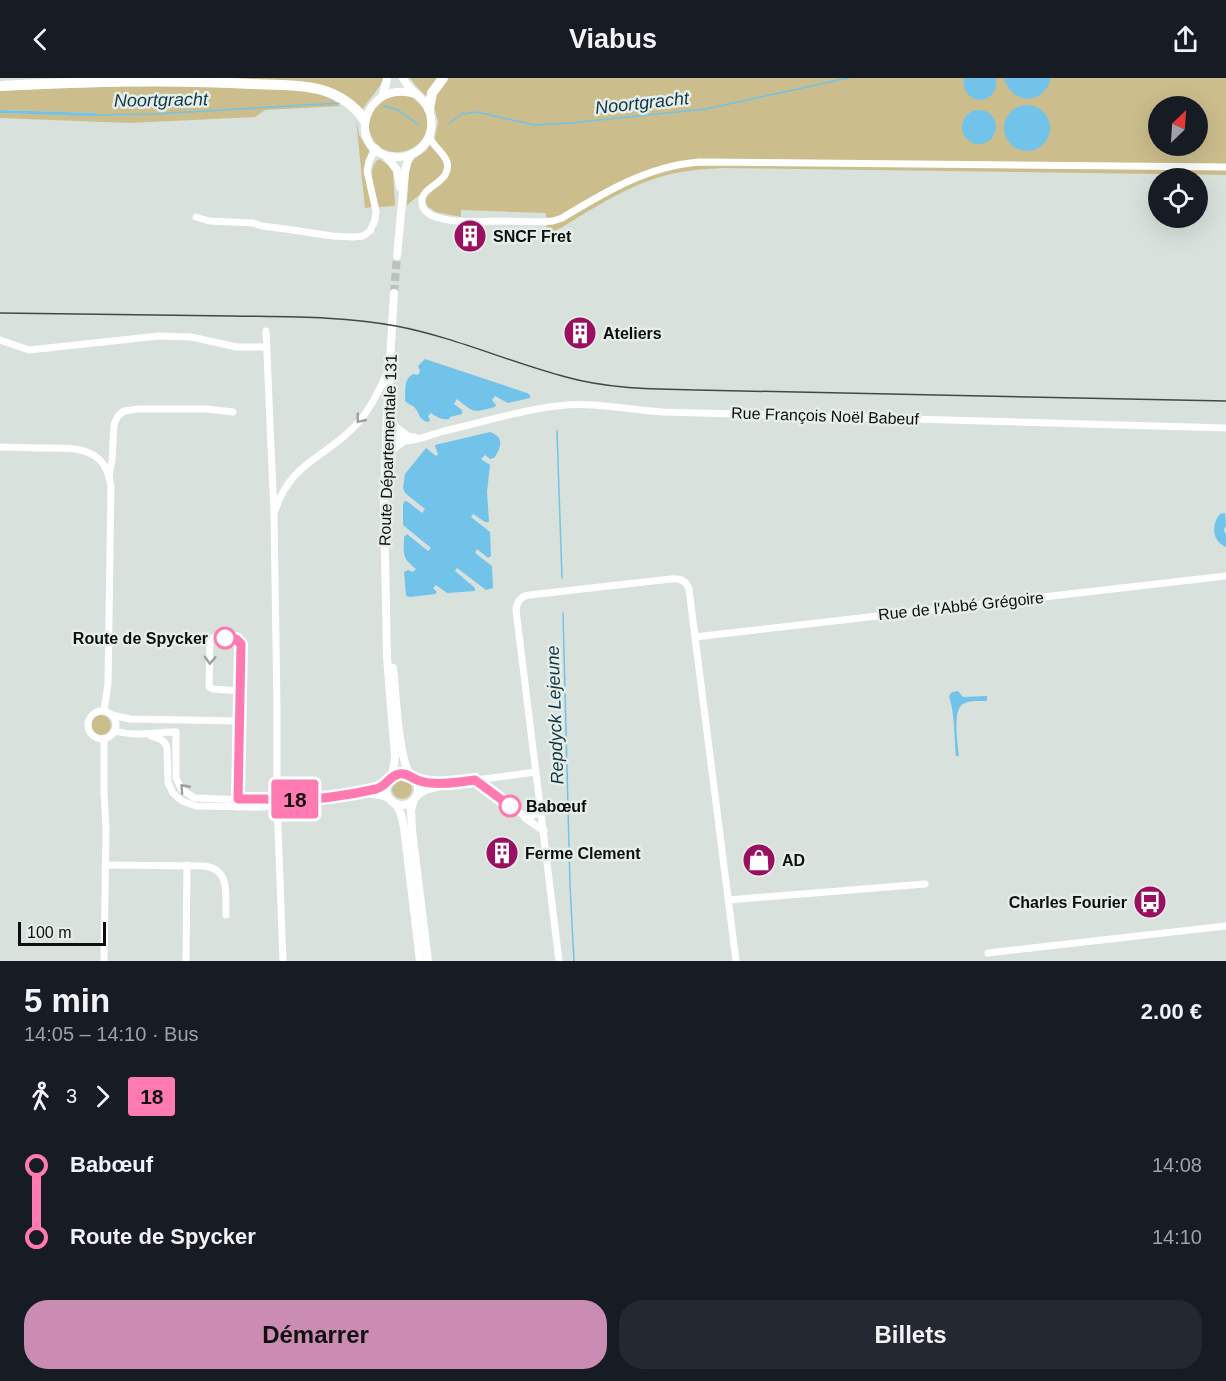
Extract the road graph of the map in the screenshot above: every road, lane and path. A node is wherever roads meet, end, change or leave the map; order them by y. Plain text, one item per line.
1 (28, 78) edge
2 (387, 78) edge
3 (403, 78) edge
4 (443, 78) edge
5 (0, 80) edge
6 (0, 86) edge
7 (383, 93) junction
8 (415, 94) junction
9 (429, 109) junction
10 (364, 120) junction
11 (429, 136) junction
12 (423, 146) junction
13 (380, 151) junction
14 (440, 151) junction
15 (412, 154) junction
16 (1226, 167) edge
17 (401, 205) junction
18 (196, 217) dead end
19 (397, 256) tunnel mouth
20 (394, 293) tunnel mouth
21 (266, 331) dead end
22 (0, 340) edge
23 (266, 347) junction
24 (389, 369) junction
25 (233, 412) dead end
26 (387, 413) junction
27 (1226, 428) edge
28 (427, 436) junction
29 (386, 437) junction
30 (412, 437) junction
31 (403, 442) junction
32 (0, 447) edge
33 (385, 465) junction
34 (109, 477) junction
35 (274, 516) junction
36 (1226, 576) edge
37 (386, 608) junction
38 (695, 637) junction
39 (240, 690) junction
40 (104, 711) junction
41 (112, 715) junction
42 (130, 719) junction
43 (239, 721) junction
44 (115, 730) junction
45 (145, 734) junction
46 (104, 739) junction
47 (536, 772) junction
48 (412, 778) junction
49 (390, 780) junction
50 (475, 780) junction
51 (453, 783) junction
52 (350, 794) junction
53 (415, 798) junction
54 (277, 801) junction
55 (393, 801) junction
56 (238, 803) junction
57 (541, 808) junction
58 (521, 814) junction
59 (544, 831) junction
60 (105, 865) junction
61 (187, 866) junction
62 (925, 884) dead end
63 (728, 900) junction
64 (226, 915) dead end
65 (1226, 926) edge
66 (988, 953) dead end
67 (104, 961) edge
68 (186, 961) edge
69 (283, 961) edge
70 (420, 961) edge
71 (428, 961) edge
72 (560, 961) edge
73 (736, 961) edge

1 - 5 highway
2 - 7 main road
3 - 8 main road
4 - 9 highway
6 - 10 highway
7 - 8 main road
7 - 10 main road
8 - 9 main road
9 - 11 main road
10 - 13 main road
11 - 12 main road
11 - 14 street
12 - 14 street
12 - 15 main road
13 - 15 main road
13 - 17 main road
13 - 18 street
14 - 16 street
15 - 17 main road
17 - 19 main road
20 - 24 main road, Route Départementale 131
21 - 23 street
22 - 23 street
23 - 35 street
24 - 26 main road, Route Départementale 131
24 -> 35 street
25 - 34 street
26 - 29 main road, Route Départementale 131
26 - 30 street
27 - 28 street, Rue François Noël Babeuf
28 - 30 street, Rue François Noël Babeuf
28 - 31 street, Rue François Noël Babeuf
29 - 30 street, Rue François Noël Babeuf
29 - 31 street, Rue François Noël Babeuf
29 - 33 main road, Route Départementale 131
31 - 33 street
32 - 34 street
33 - 37 main road, Route Départementale 131
34 - 40 street
35 - 54 street
36 - 38 street, Rue de l'Abbé Grégoire
37 - 48 main road, Route Départementale 131
37 - 49 main road, Route Départementale 131
38 - 47 street
38 - 63 street
39 -> 39 street
39 - 43 street
40 - 41 street
40 - 46 street
41 - 42 street
41 - 44 street
42 - 43 street
42 - 44 street
43 - 56 street
44 - 45 street
44 - 46 street
45 - 56 street
56 -> 45 street
46 - 60 street
47 - 50 street
47 - 57 street
48 - 49 main road
48 - 51 street
48 - 53 main road
49 - 52 street
49 - 55 main road
50 - 51 street
50 - 58 street
51 - 53 street
52 - 54 street
52 - 55 street
53 - 55 main road
53 - 71 main road
54 - 56 street
54 - 69 street
55 - 70 main road
57 - 58 street
57 - 59 street
58 - 59 street
59 - 72 street
60 - 61 street
60 - 67 street
61 - 64 street
61 - 68 street
62 - 63 street
63 - 73 street
65 - 66 street

